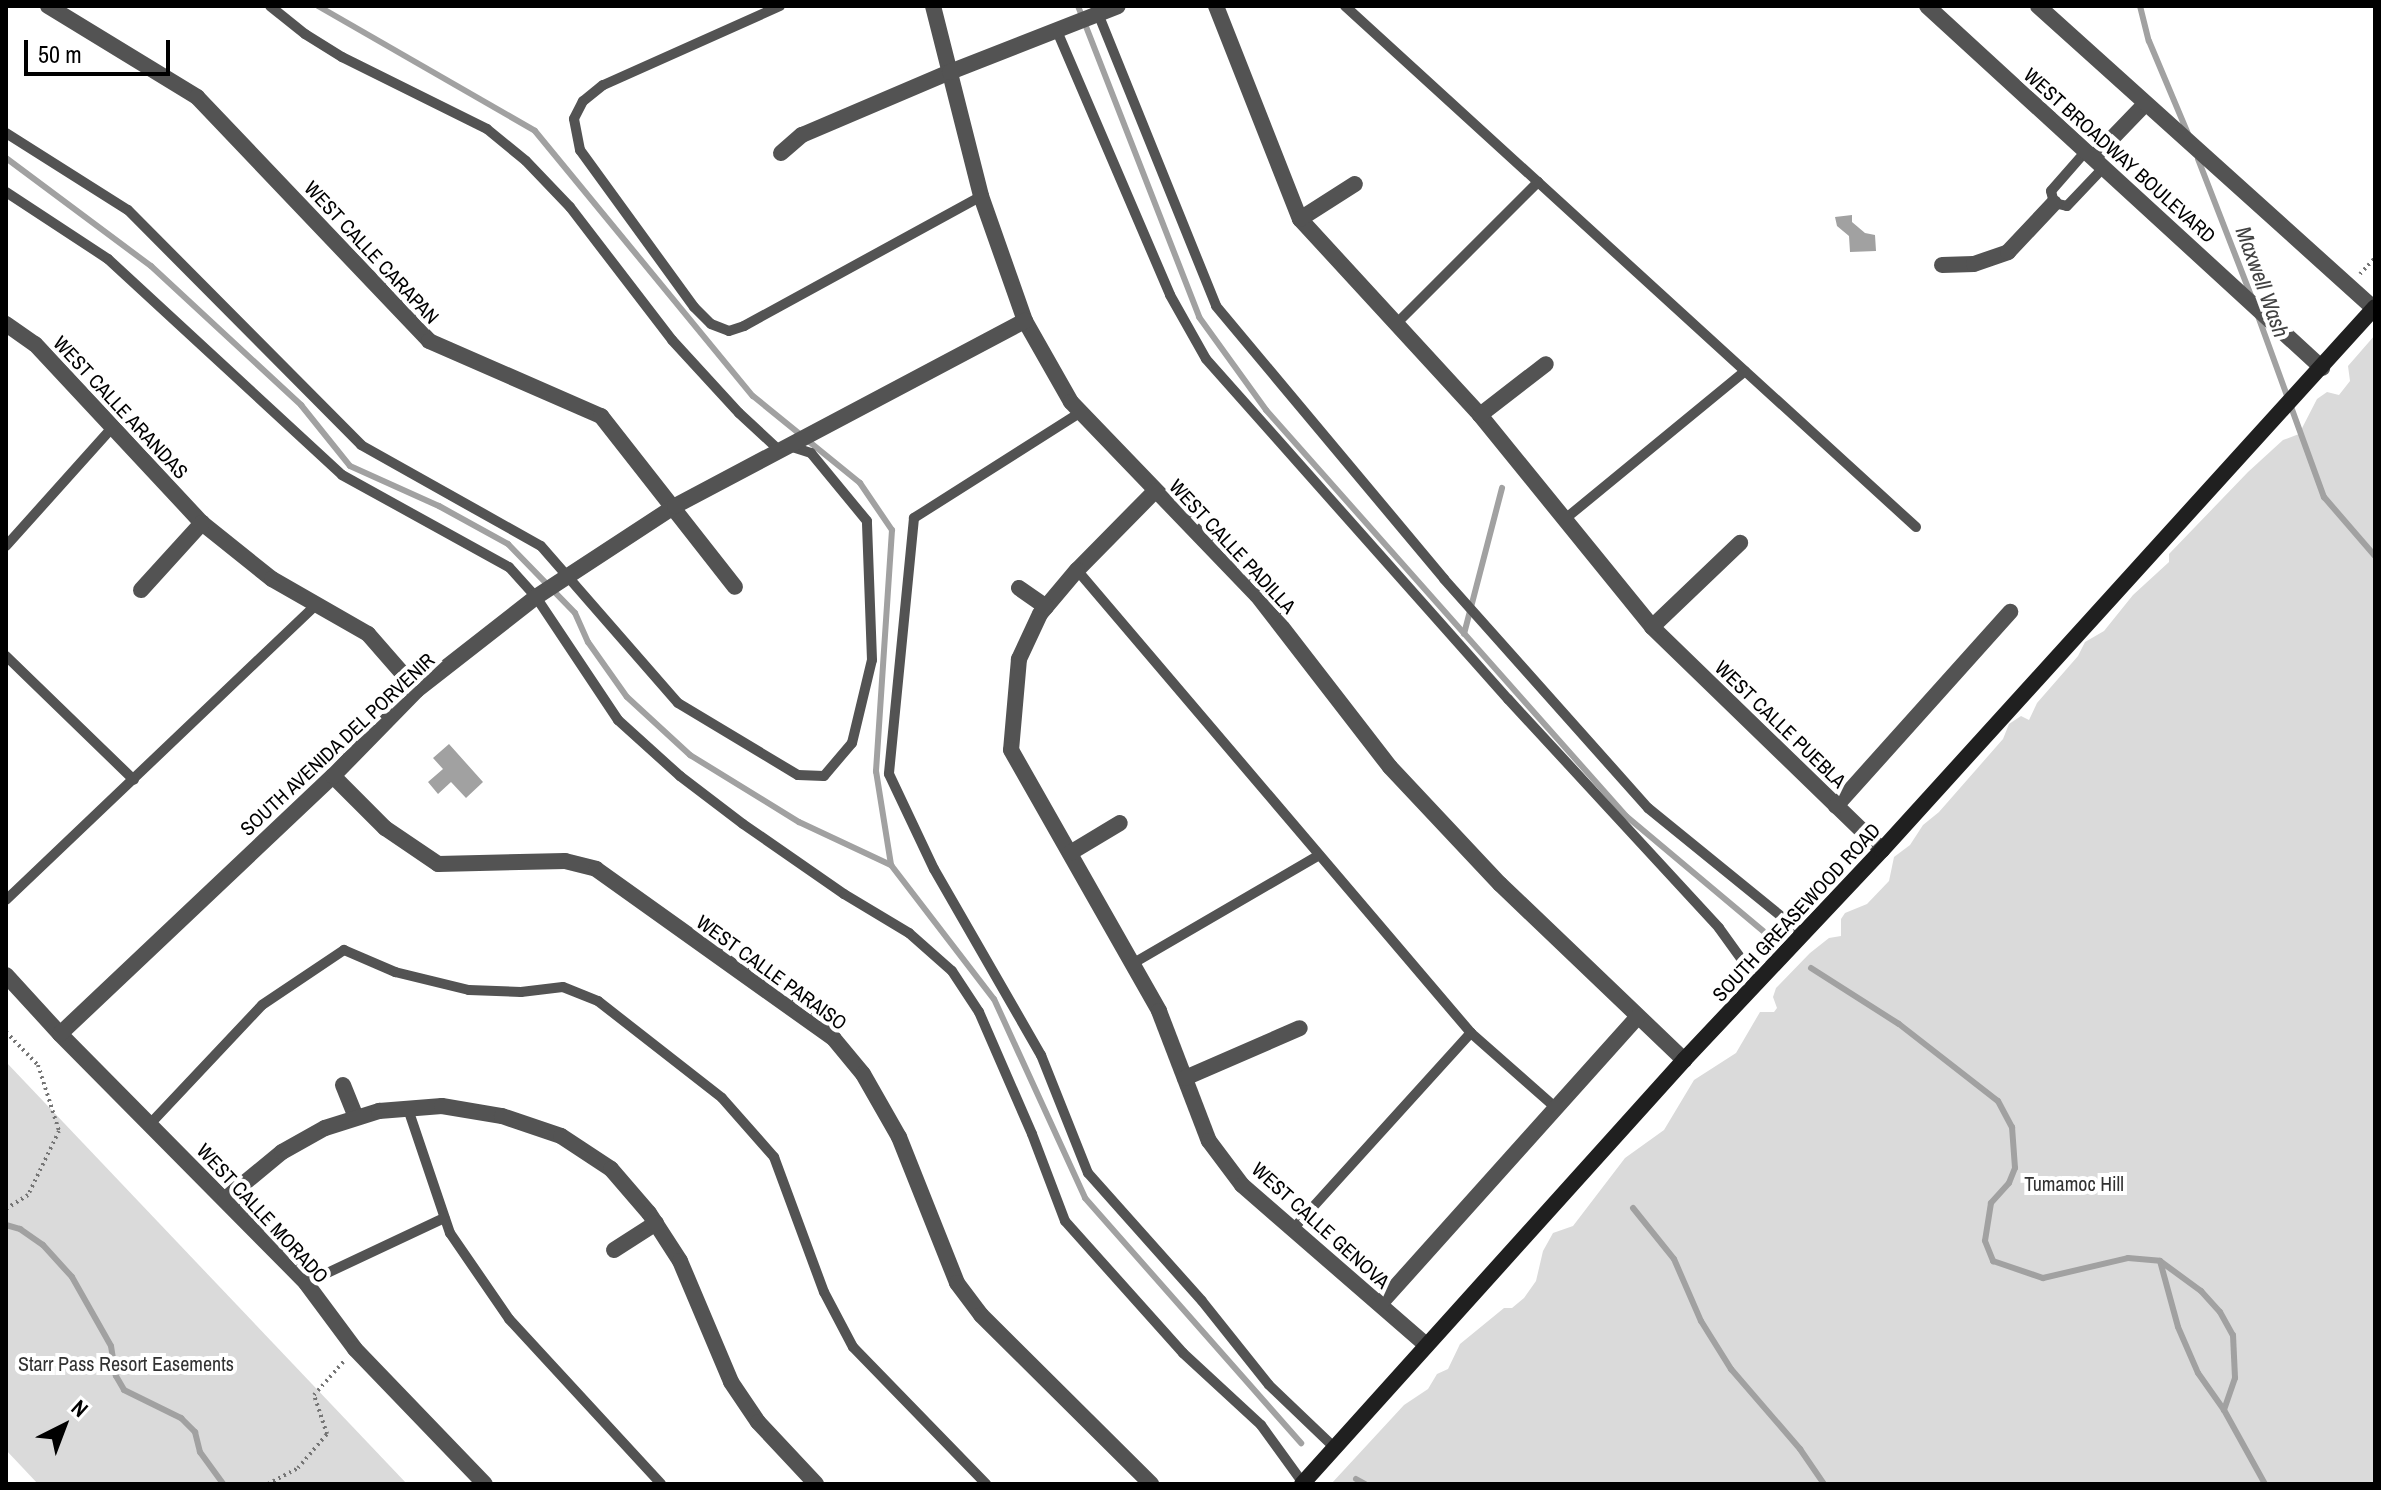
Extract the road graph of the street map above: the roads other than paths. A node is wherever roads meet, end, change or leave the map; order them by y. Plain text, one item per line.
1 (48, 6) edge
2 (270, 6) edge
3 (780, 6) edge
4 (933, 6) edge
5 (1118, 6) edge
6 (1216, 6) edge
7 (1345, 6) edge
8 (1927, 6) edge
9 (2038, 6) edge
10 (1096, 12) edge
11 (1064, 28) junction
12 (950, 72) junction
13 (2145, 104) junction
14 (6, 133) edge
15 (781, 153) dead end
16 (2095, 158) junction
17 (1538, 182) junction
18 (1355, 184) dead end
19 (6, 192) edge
20 (981, 196) junction
21 (2054, 203) junction
22 (1300, 219) junction
23 (1942, 265) dead end
24 (2374, 308) edge
25 (1025, 321) junction
26 (6, 324) edge
27 (1396, 324) junction
28 (1546, 364) dead end
29 (2322, 368) junction
30 (1745, 371) junction
31 (1081, 412) junction
32 (1480, 415) junction
33 (112, 428) junction
34 (787, 447) junction
35 (1155, 491) junction
36 (675, 506) junction
37 (1565, 519) junction
38 (202, 523) junction
39 (1916, 527) dead end
40 (1740, 543) dead end
41 (6, 546) edge
42 (1077, 570) junction
43 (568, 576) junction
44 (735, 587) dead end
45 (1019, 588) dead end
46 (141, 590) dead end
47 (536, 597) junction
48 (315, 606) junction
49 (1046, 607) junction
50 (2010, 612) dead end
51 (1652, 627) junction
52 (6, 656) edge
53 (417, 690) junction
54 (333, 776) junction
55 (134, 780) junction
56 (1836, 806) junction
57 (1120, 823) dead end
58 (1882, 850) junction
59 (1070, 853) junction
60 (1319, 855) junction
61 (6, 900) edge
62 (1803, 934) junction
63 (1132, 964) junction
64 (6, 975) edge
65 (1758, 982) junction
66 (1637, 1018) junction
67 (1300, 1028) dead end
68 (1471, 1033) junction
69 (60, 1034) junction
70 (1684, 1060) junction
71 (1185, 1078) junction
72 (343, 1085) dead end
73 (1556, 1108) junction
74 (408, 1109) junction
75 (356, 1118) junction
76 (150, 1124) junction
77 (225, 1199) junction
78 (444, 1218) junction
79 (656, 1223) junction
80 (1293, 1229) junction
81 (614, 1250) dead end
82 (306, 1283) junction
83 (1380, 1304) junction
84 (1426, 1345) junction
85 (1335, 1448) junction
86 (485, 1484) edge
87 (661, 1484) edge
88 (816, 1484) edge
89 (986, 1484) edge
90 (1151, 1484) edge
91 (1302, 1484) edge

1 - 36 street, WEST CALLE CARAPAN
2 - 34 lane
3 - 20 lane
4 - 12 street, WEST CALLE PADILLA
5 - 10 street
6 - 22 street, WEST CALLE PUEBLA
7 - 17 lane
8 - 16 street, WEST BROADWAY BOULEVARD
9 - 13 street
10 - 11 street
10 - 62 lane
11 - 12 street
11 - 65 lane
12 - 15 street
12 - 20 street, WEST CALLE PADILLA
13 - 16 street
13 - 24 street
14 - 43 lane
16 - 21 lane
16 - 21 lane
16 - 29 street, WEST BROADWAY BOULEVARD
17 - 27 lane
17 - 30 lane
18 - 22 street
19 - 47 lane
20 - 25 street, WEST CALLE PADILLA
21 - 23 street
22 - 27 street, WEST CALLE PUEBLA
24 - 29 main road, SOUTH GREASEWOOD ROAD
25 - 31 street, WEST CALLE PADILLA
25 - 34 street
26 - 33 street, WEST CALLE ARANDAS
27 - 32 street, WEST CALLE PUEBLA
28 - 32 street
29 - 58 main road, SOUTH GREASEWOOD ROAD
30 - 37 lane
30 - 39 lane
31 - 35 street, WEST CALLE PADILLA
31 - 85 lane
32 - 37 street, WEST CALLE PUEBLA
33 - 38 street, WEST CALLE ARANDAS
33 - 41 lane
34 - 36 street, SOUTH AVENIDA DEL PORVENIR
34 - 43 lane
35 - 42 street, WEST CALLE GENOVA
35 - 66 street, WEST CALLE PADILLA
36 - 43 street, SOUTH AVENIDA DEL PORVENIR
36 - 44 street
37 - 51 street, WEST CALLE PUEBLA
38 - 46 street
38 - 48 street, WEST CALLE ARANDAS
40 - 51 street
42 - 49 street, WEST CALLE GENOVA
42 - 60 lane
43 - 47 street, SOUTH AVENIDA DEL PORVENIR
45 - 49 street
47 - 53 street, SOUTH AVENIDA DEL PORVENIR
47 - 91 lane
48 - 53 street, WEST CALLE ARANDAS
48 - 55 lane
49 - 59 street, WEST CALLE GENOVA
50 - 56 street
51 - 56 street, WEST CALLE PUEBLA
52 - 55 lane
53 - 54 street, SOUTH AVENIDA DEL PORVENIR
54 - 69 street, SOUTH AVENIDA DEL PORVENIR
54 - 90 street, WEST CALLE PARAISO
55 - 61 lane
56 - 58 street, WEST CALLE PUEBLA
57 - 59 street
58 - 62 main road, SOUTH GREASEWOOD ROAD
59 - 63 street, WEST CALLE GENOVA
60 - 63 lane
60 - 68 lane
62 - 65 main road, SOUTH GREASEWOOD ROAD
63 - 71 street, WEST CALLE GENOVA
64 - 69 street, WEST CALLE MORADO
65 - 70 main road, SOUTH GREASEWOOD ROAD
66 - 70 street, WEST CALLE PADILLA
66 - 73 street
67 - 71 street
68 - 73 lane
68 - 80 lane
69 - 76 street, WEST CALLE MORADO
70 - 84 main road, SOUTH GREASEWOOD ROAD
71 - 80 street, WEST CALLE GENOVA
72 - 75 street
73 - 83 street
74 - 75 street
74 - 78 lane
74 - 79 street
75 - 77 street
76 - 77 street, WEST CALLE MORADO
76 - 89 lane
77 - 82 street, WEST CALLE MORADO
78 - 82 lane
78 - 87 lane
79 - 81 street
79 - 88 street
80 - 83 street, WEST CALLE GENOVA
82 - 86 street, WEST CALLE MORADO
83 - 84 street, WEST CALLE GENOVA
84 - 85 main road, SOUTH GREASEWOOD ROAD
85 - 91 main road, SOUTH GREASEWOOD ROAD

